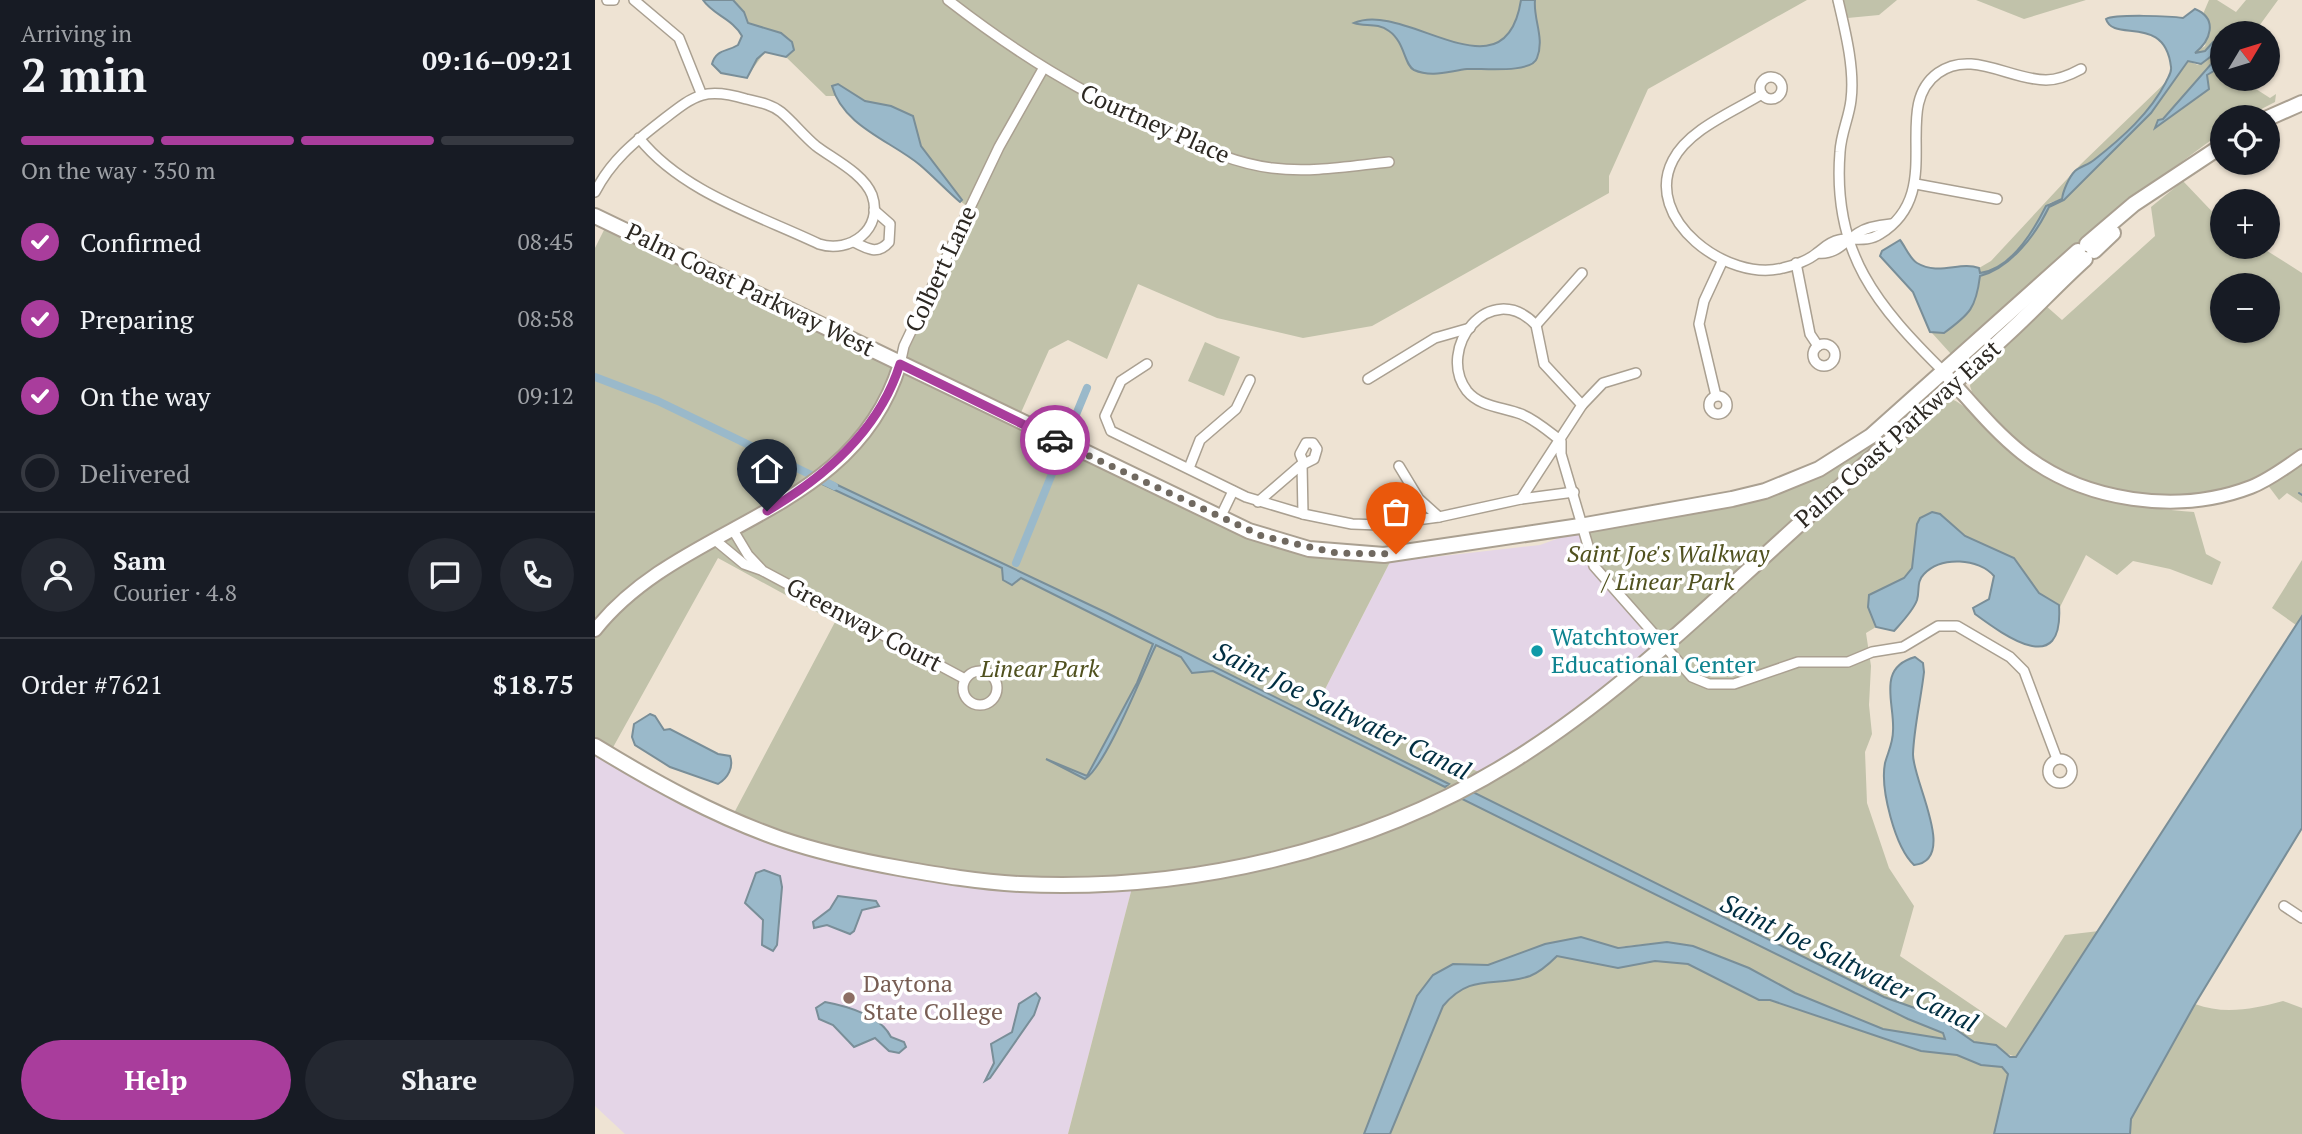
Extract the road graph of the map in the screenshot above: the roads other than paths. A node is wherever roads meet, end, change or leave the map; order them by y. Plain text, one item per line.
1 (607, 0) edge
2 (614, 0) edge
3 (634, 0) edge
4 (948, 0) edge
5 (1838, 0) edge
6 (1043, 69) junction
7 (2081, 69) dead end
8 (701, 93) junction
9 (1762, 94) dead end
10 (2302, 103) edge
11 (2280, 113) edge
12 (639, 138) junction
13 (2210, 153) edge
14 (1389, 162) dead end
15 (1916, 184) junction
16 (595, 192) edge
17 (1997, 199) dead end
18 (874, 210) junction
19 (595, 216) edge
20 (1849, 240) junction
21 (854, 242) junction
22 (1722, 261) junction
23 (1796, 263) junction
24 (1582, 273) dead end
25 (1536, 325) junction
26 (1470, 328) junction
27 (1818, 346) dead end
28 (1147, 363) dead end
29 (900, 364) junction
30 (1636, 373) dead end
31 (1950, 378) junction
32 (1368, 379) dead end
33 (1249, 380) dead end
34 (1716, 396) dead end
35 (1582, 405) junction
36 (1561, 441) junction
37 (2302, 456) edge
38 (1399, 466) dead end
39 (1189, 468) junction
40 (1233, 491) junction
41 (1574, 492) junction
42 (1521, 499) junction
43 (1258, 502) junction
44 (1303, 514) junction
45 (1439, 517) junction
46 (1220, 518) junction
47 (1580, 526) junction
48 (733, 530) junction
49 (715, 540) junction
50 (763, 571) junction
51 (595, 629) edge
52 (1665, 647) junction
53 (965, 679) dead end
54 (595, 746) edge
55 (2057, 759) dead end
56 (2284, 906) dead end
57 (2302, 918) edge

1 - 2 street
3 - 8 street
4 - 6 street, Courtney Place
5 - 20 street
6 - 14 street, Courtney Place
6 - 29 street, Colbert Lane
7 - 15 street
8 - 12 street
8 - 18 street
9 - 22 street
10 - 11 main road
12 - 16 street
12 - 21 street
13 - 31 main road, Palm Coast Parkway West
15 - 17 street
15 - 20 street
18 - 21 street
18 - 21 street
19 - 29 main road, Palm Coast Parkway West
20 - 23 street
20 - 31 street
22 - 23 street
22 - 34 street
23 - 27 street
24 - 25 street
25 - 26 street
25 - 35 street
26 - 32 street
26 - 36 street
28 - 39 street
29 - 46 main road, Palm Coast Parkway West
29 - 48 street, Colbert Lane
30 - 35 street
31 - 37 street
31 - 47 main road, Palm Coast Parkway West
31 - 52 main road, Palm Coast Parkway East
33 - 39 street
35 - 36 street
36 - 41 street
36 - 42 street
38 - 45 street
39 - 40 street
40 - 43 street
40 - 46 street
41 - 42 street
41 - 47 street
42 - 45 street
43 - 44 street
43 - 44 street
44 - 45 street
46 - 47 main road, Palm Coast Parkway West
47 - 52 street
48 - 49 street, Colbert Lane
48 - 50 street
49 - 50 street, Greenway Court
49 - 51 street, Colbert Lane
50 - 53 street, Greenway Court
52 - 54 main road, Palm Coast Parkway East
52 - 55 street
56 - 57 street

